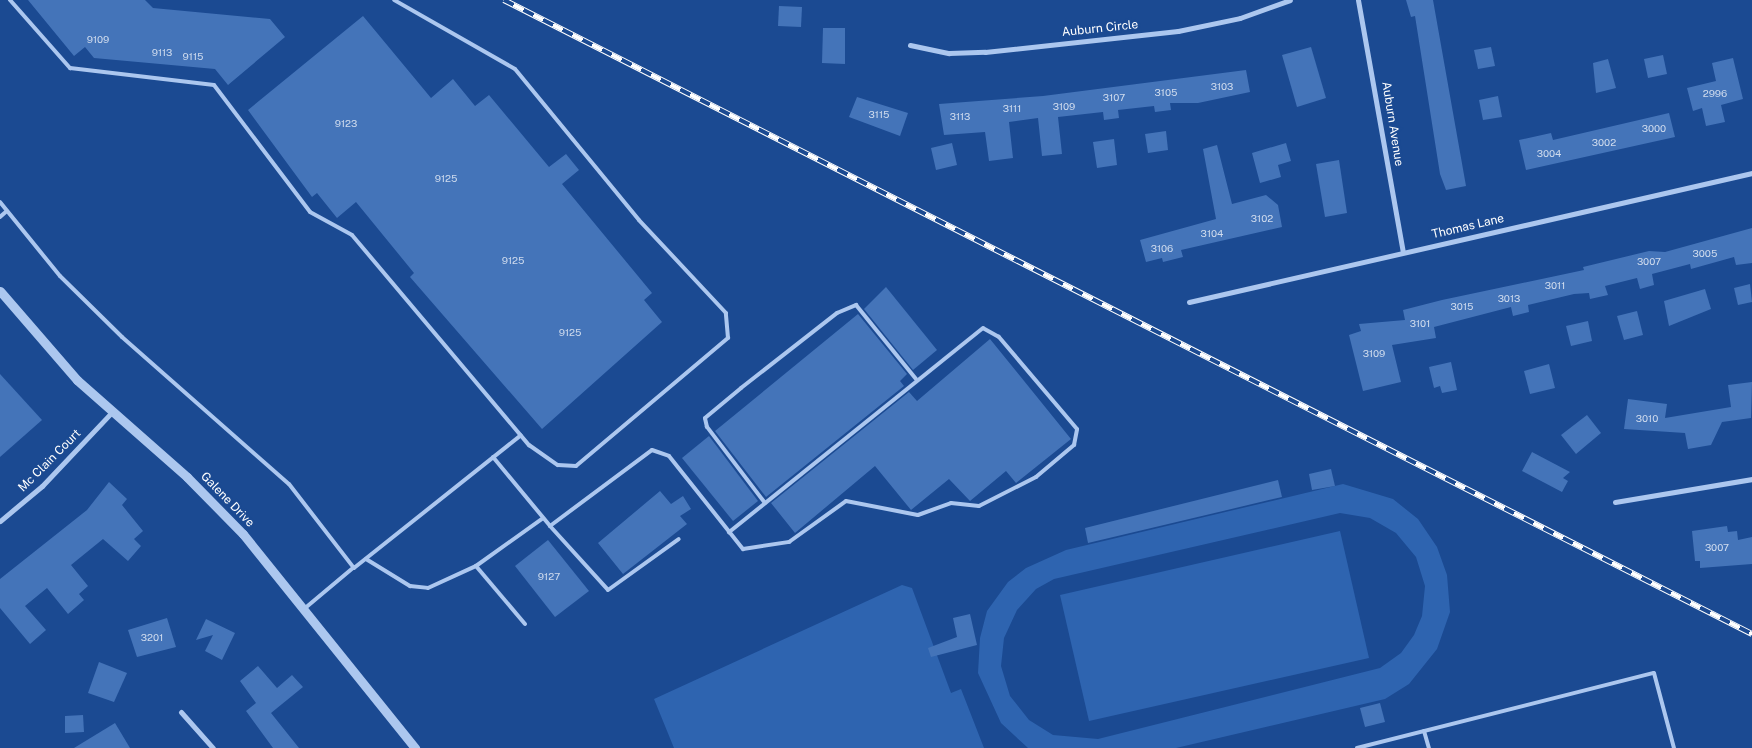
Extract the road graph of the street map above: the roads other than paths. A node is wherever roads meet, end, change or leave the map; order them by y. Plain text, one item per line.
1 (10, 0) edge
2 (394, 0) edge
3 (1290, 0) edge
4 (1358, 0) edge
5 (910, 45) dead end
6 (1752, 173) edge
7 (0, 202) edge
8 (7, 211) junction
9 (0, 217) edge
10 (1403, 252) junction
11 (0, 291) edge
12 (1189, 302) dead end
13 (916, 379) junction
14 (112, 412) junction
15 (521, 435) junction
16 (493, 457) junction
17 (1752, 478) edge
18 (1615, 502) dead end
19 (765, 503) junction
20 (543, 518) junction
21 (0, 521) edge
22 (550, 526) junction
23 (729, 532) junction
24 (679, 539) dead end
25 (366, 559) junction
26 (476, 566) junction
27 (354, 567) junction
28 (304, 609) junction
29 (525, 624) dead end
30 (181, 712) dead end
31 (1424, 731) junction
32 (213, 748) edge
33 (414, 748) edge
34 (1357, 748) edge
35 (1429, 748) edge
36 (1674, 748) edge

1 - 15 lane
2 - 15 lane
3 - 5 street, Auburn Circle
4 - 10 street, Auburn Avenue
6 - 10 street, Thomas Lane
7 - 8 lane
8 - 9 lane
8 - 27 lane
10 - 12 street, Thomas Lane
11 - 14 street, Galene Drive
13 - 19 lane
13 - 19 lane
13 - 23 lane
14 - 21 street, Mc Clain Court
14 - 28 street, Galene Drive
15 - 16 lane
16 - 20 lane
16 - 25 lane
17 - 18 street
19 - 23 lane
20 - 22 lane
20 - 26 lane
22 - 23 lane
22 - 24 lane
25 - 26 lane
25 - 27 lane
26 - 29 lane
27 - 28 lane
28 - 33 street, Galene Drive
30 - 32 street
31 - 34 lane
31 - 35 lane
31 - 36 lane

